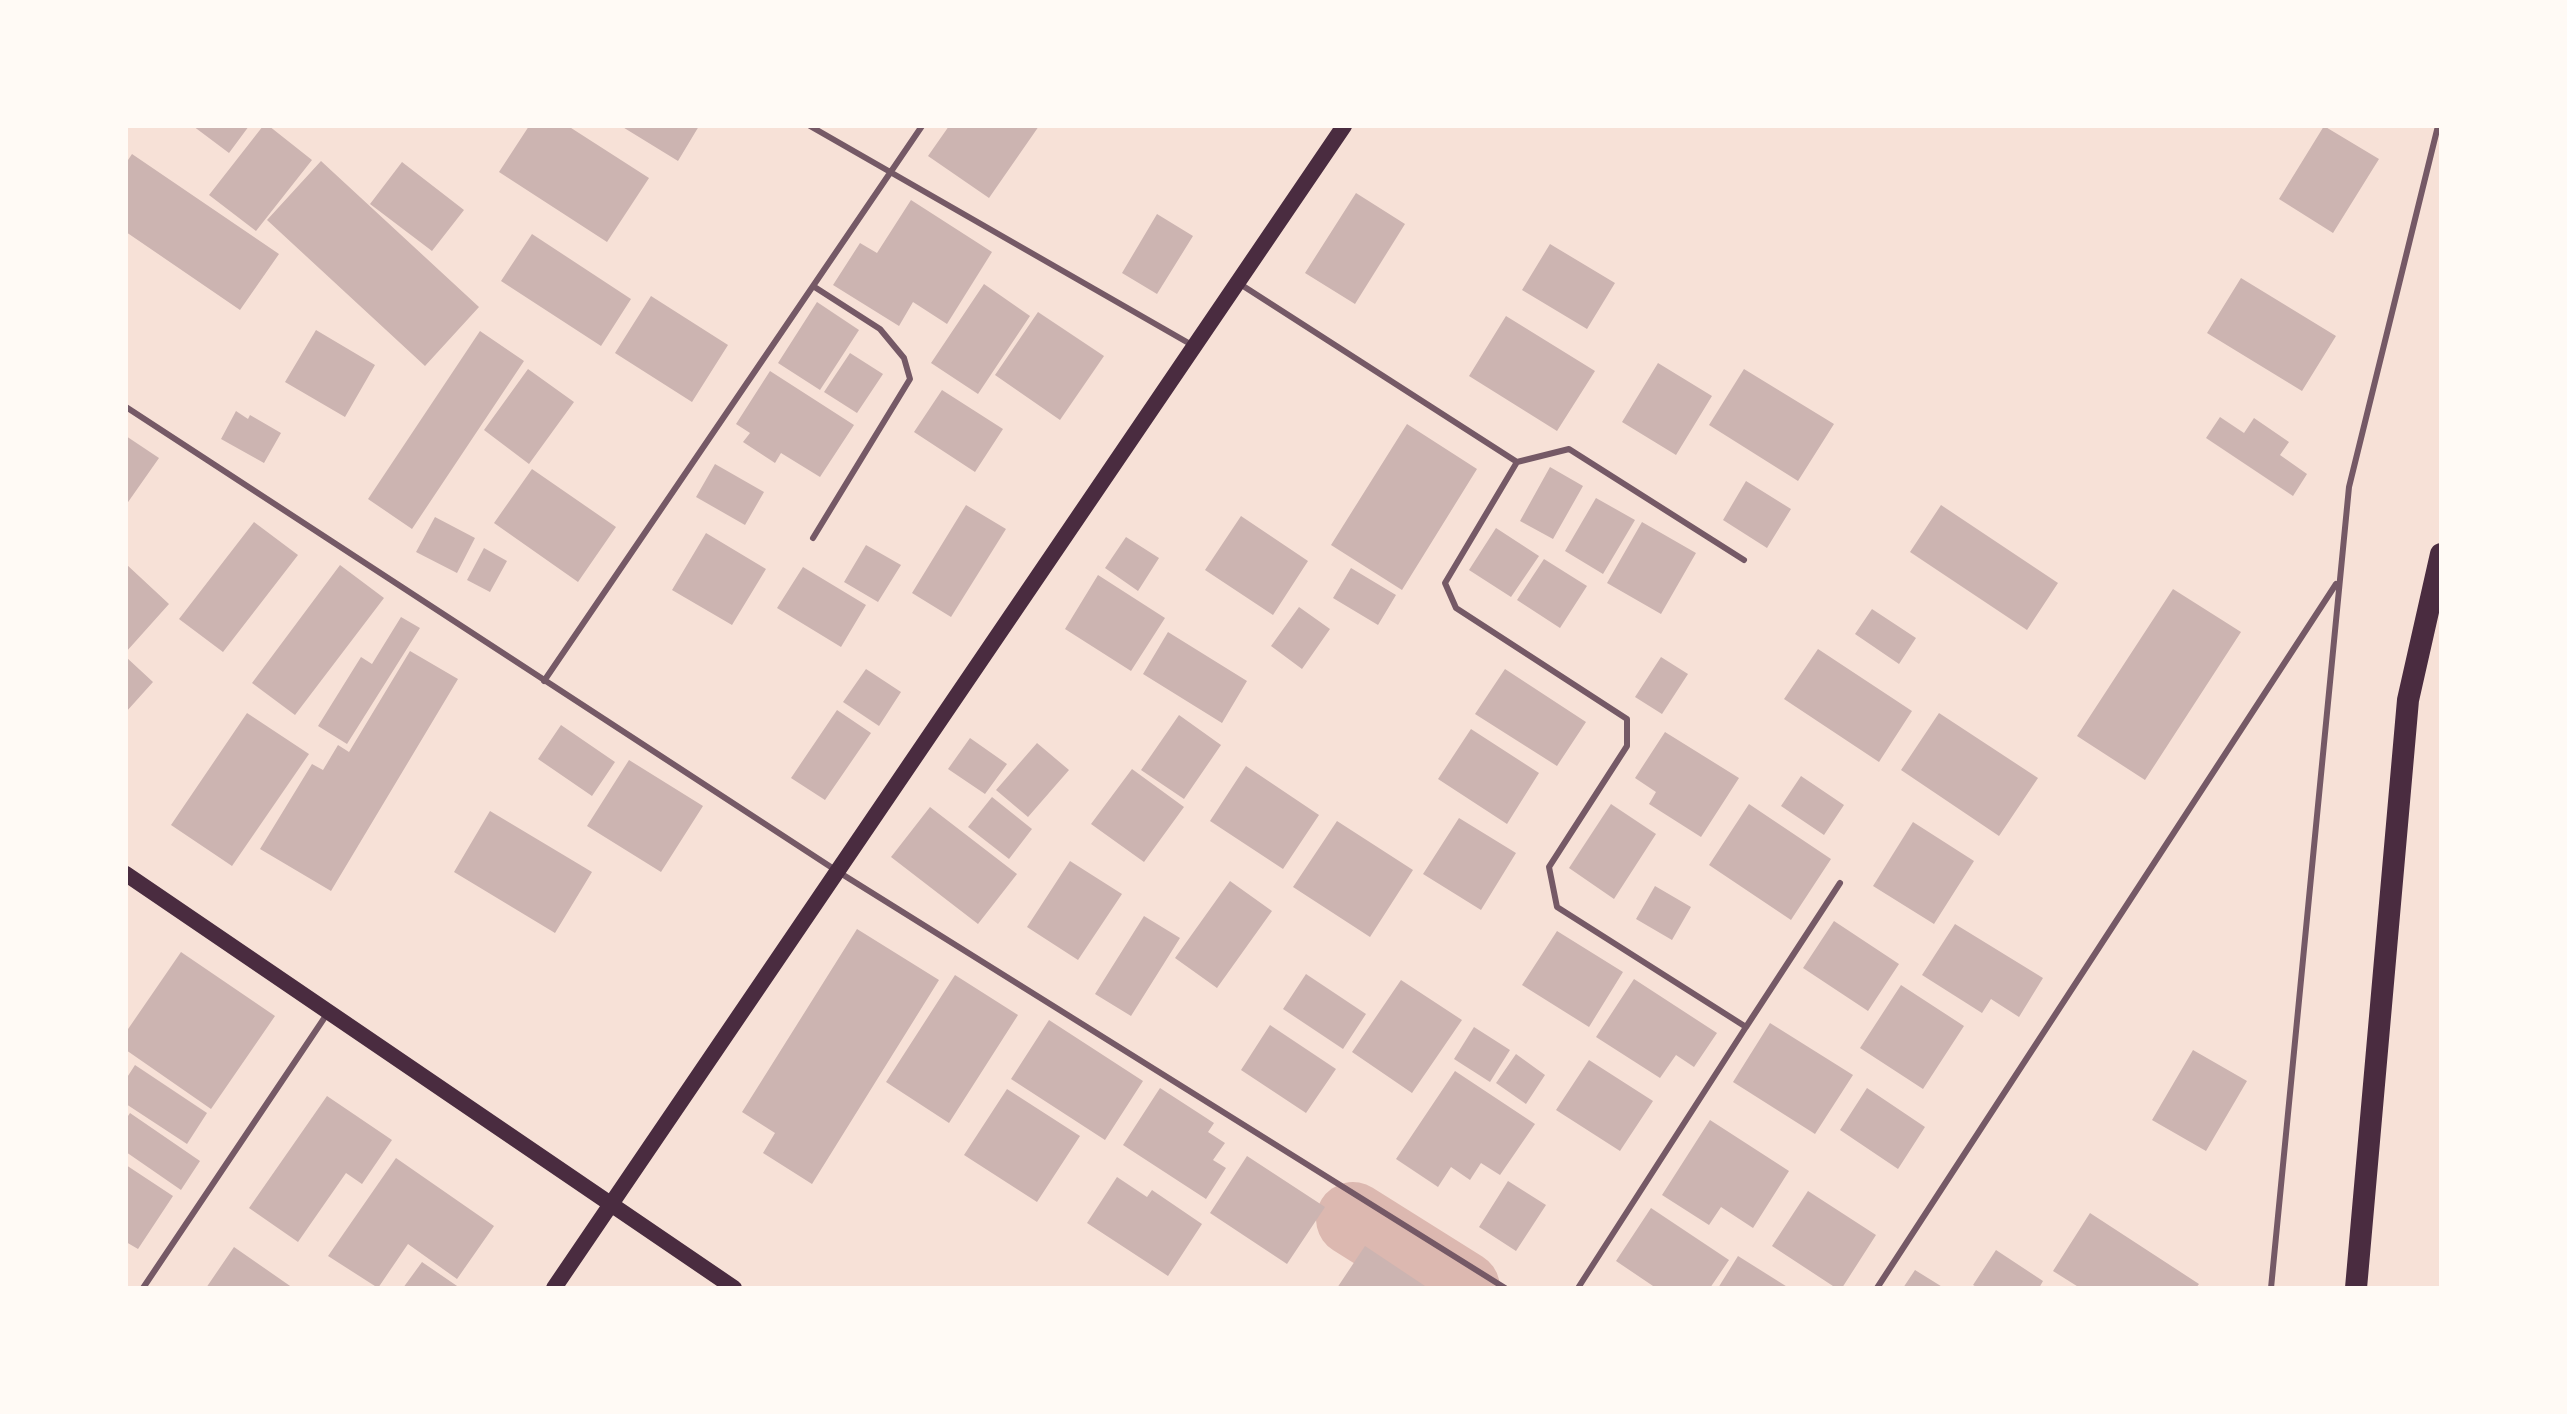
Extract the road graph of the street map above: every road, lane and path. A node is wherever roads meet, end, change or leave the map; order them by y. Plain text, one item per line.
1 (810, 126) edge
2 (922, 126) edge
3 (1344, 126) edge
4 (2438, 126) edge
5 (890, 172) junction
6 (1238, 283) junction
7 (813, 286) junction
8 (1193, 346) junction
9 (126, 407) edge
10 (1517, 462) junction
11 (813, 538) dead end
12 (2441, 554) edge
13 (1744, 560) dead end
14 (2338, 581) junction
15 (544, 681) junction
16 (837, 871) junction
17 (126, 874) edge
18 (1840, 883) dead end
19 (329, 1011) junction
20 (1746, 1027) junction
21 (611, 1202) junction
22 (143, 1288) edge
23 (554, 1288) edge
24 (734, 1288) edge
25 (1505, 1288) edge
26 (1578, 1288) edge
27 (1877, 1288) edge
28 (2271, 1288) edge
29 (2356, 1288) edge

1 - 5 lane
2 - 5 lane
3 - 6 main road
4 - 14 lane
5 - 7 lane
5 - 8 lane
6 - 8 main road
6 - 10 lane
7 - 11 lane
7 - 15 lane
8 - 16 main road
9 - 15 lane
10 - 13 lane
10 - 20 lane
12 - 29 highway
14 - 27 lane
14 - 28 lane
15 - 16 lane
16 - 21 main road
16 - 25 lane
17 - 19 main road
18 - 20 lane
19 - 21 main road
19 - 22 lane
20 - 26 lane
21 - 23 main road
21 - 24 main road

